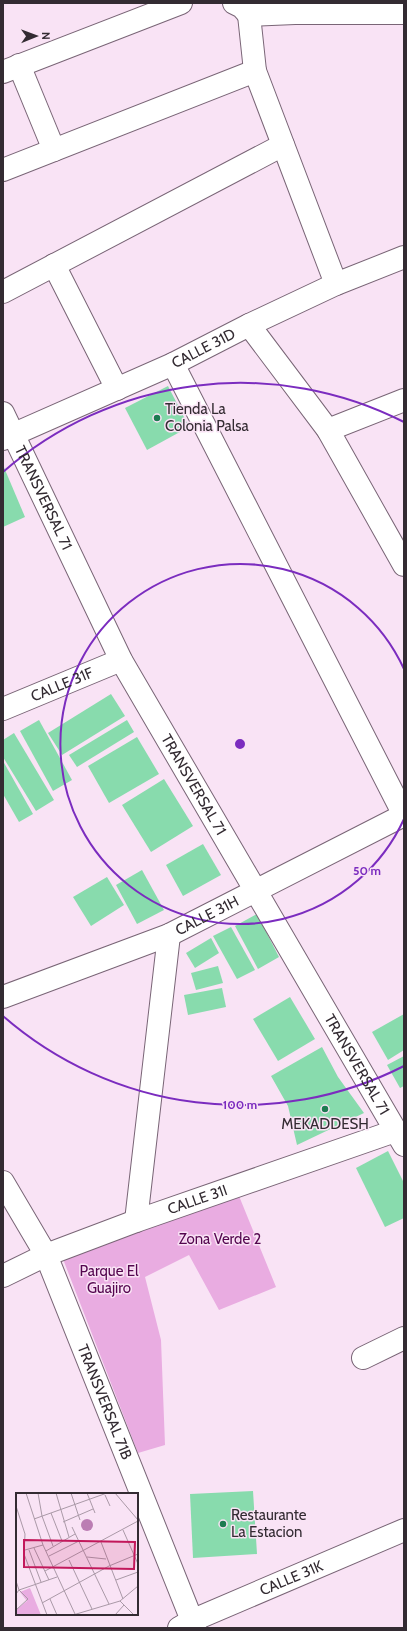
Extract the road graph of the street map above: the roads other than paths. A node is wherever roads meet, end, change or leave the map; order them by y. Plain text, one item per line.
1 (181, 3) edge
2 (242, 9) edge
3 (404, 12) edge
4 (11, 68) edge
5 (255, 71) junction
6 (283, 145) junction
7 (54, 150) junction
8 (3, 170) edge
9 (404, 257) edge
10 (54, 265) junction
11 (336, 284) junction
12 (3, 292) edge
13 (249, 324) junction
14 (173, 364) junction
15 (117, 389) junction
16 (404, 400) edge
17 (3, 413) edge
18 (328, 430) junction
19 (8, 437) edge
20 (402, 555) edge
21 (121, 660) junction
22 (3, 709) edge
23 (404, 815) edge
24 (255, 890) junction
25 (169, 935) junction
26 (3, 997) edge
27 (400, 1138) edge
28 (3, 1182) edge
29 (136, 1221) junction
30 (46, 1255) junction
31 (3, 1276) edge
32 (404, 1338) edge
33 (363, 1358) dead end
34 (137, 1493) edge
35 (138, 1495) edge
36 (404, 1530) edge
37 (188, 1626) edge

1 - 4 street
2 - 3 street
2 - 5 street
4 - 7 street
5 - 6 street
5 - 7 street
6 - 10 street
6 - 11 street
7 - 8 street
9 - 11 street, CALLE 31D
10 - 12 street
10 - 15 street
11 - 13 street, CALLE 31D
13 - 14 street, CALLE 31D
13 - 18 street
14 - 15 street, CALLE 31D
14 - 23 street
15 - 19 street, CALLE 31D
16 - 18 street
17 - 19 street, TRANSVERSAL 71
18 - 20 street
19 - 21 street, TRANSVERSAL 71
21 - 22 street, CALLE 31F
21 - 24 street, TRANSVERSAL 71
23 - 24 street, CALLE 31H
24 - 25 street, CALLE 31H
24 - 27 street, TRANSVERSAL 71
25 - 26 street, CALLE 31H
25 - 29 street
27 - 29 street, CALLE 31I
28 - 30 street, TRANSVERSAL 71B
29 - 30 street, CALLE 31I
30 - 31 street, CALLE 31I
30 - 34 street, TRANSVERSAL 71B
32 - 33 street
35 - 37 street, TRANSVERSAL 71B
36 - 37 street, CALLE 31K

